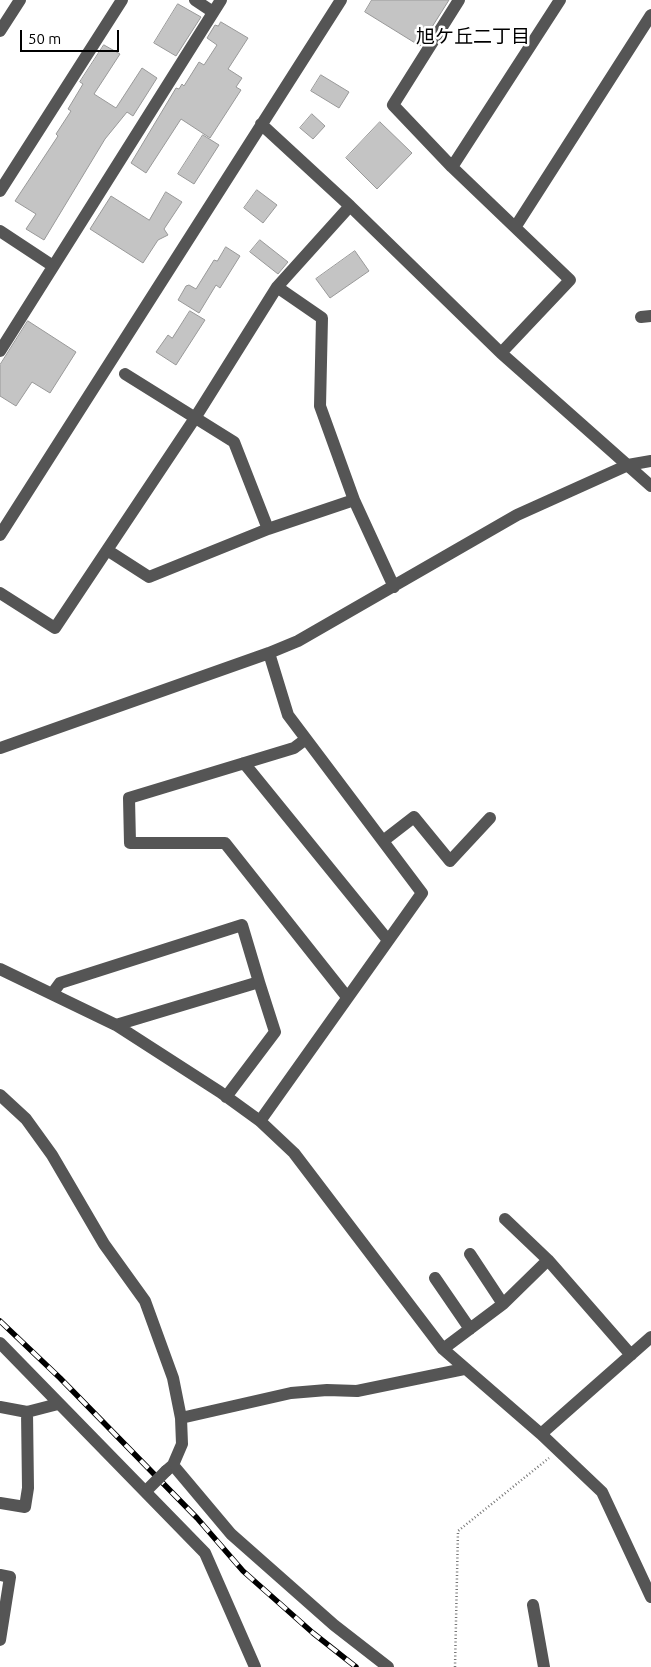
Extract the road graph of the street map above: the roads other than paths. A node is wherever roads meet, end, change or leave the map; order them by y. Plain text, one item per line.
1 (20, 0) edge
2 (122, 0) edge
3 (194, 0) edge
4 (221, 0) edge
5 (341, 0) edge
6 (459, 0) edge
7 (560, 0) edge
8 (213, 12) junction
9 (651, 15) edge
10 (0, 31) edge
11 (261, 124) junction
12 (452, 167) junction
13 (0, 191) edge
14 (350, 206) junction
15 (516, 226) junction
16 (0, 231) edge
17 (53, 266) junction
18 (277, 287) junction
19 (0, 351) edge
20 (502, 353) junction
21 (124, 374) dead end
22 (195, 418) junction
23 (651, 461) edge
24 (628, 465) junction
25 (651, 486) edge
26 (354, 500) junction
27 (268, 529) junction
28 (0, 535) edge
29 (107, 550) junction
30 (394, 587) junction
31 (0, 593) edge
32 (269, 653) junction
33 (306, 739) junction
34 (0, 748) edge
35 (244, 763) junction
36 (490, 818) dead end
37 (383, 841) junction
38 (387, 939) junction
39 (0, 968) edge
40 (259, 982) junction
41 (52, 994) junction
42 (347, 997) junction
43 (116, 1026) junction
44 (0, 1095) edge
45 (226, 1097) junction
46 (260, 1121) junction
47 (505, 1219) dead end
48 (470, 1254) dead end
49 (548, 1260) junction
50 (435, 1278) dead end
51 (503, 1304) junction
52 (470, 1330) junction
53 (651, 1338) edge
54 (0, 1342) edge
55 (443, 1349) junction
56 (631, 1355) junction
57 (464, 1369) junction
58 (58, 1404) junction
59 (0, 1407) edge
60 (27, 1412) junction
61 (181, 1418) junction
62 (541, 1434) junction
63 (169, 1468) junction
64 (147, 1490) junction
65 (0, 1503) edge
66 (0, 1575) edge
67 (651, 1597) edge
68 (533, 1605) dead end
69 (0, 1640) edge
70 (255, 1667) edge
71 (388, 1667) edge
72 (544, 1667) edge

1 - 10 street
2 - 13 street
3 - 8 street
4 - 8 street
5 - 11 street
6 - 12 street
7 - 12 street
8 - 17 street
9 - 15 street
11 - 14 street
11 - 28 street
12 - 15 street
14 - 18 street
14 - 20 street
15 - 20 street
16 - 17 street
17 - 19 street
18 - 22 street
18 - 26 street
20 - 24 street
21 - 22 street
22 - 27 street
22 - 29 street
23 - 24 street
24 - 25 street
24 - 30 street
26 - 27 street
26 - 30 street
27 - 29 street
29 - 31 street
30 - 32 street
32 - 33 street
32 - 34 street
33 - 35 street
33 - 37 street
35 - 38 street
35 - 42 street
36 - 37 street
37 - 38 street
38 - 42 street
39 - 41 street
40 - 41 street
40 - 43 street
40 - 45 street
41 - 43 street
42 - 46 street
43 - 45 street
44 - 61 street
45 - 46 street
46 - 55 street
47 - 49 street
48 - 51 street
49 - 51 street
49 - 56 street
50 - 52 street
51 - 52 street
52 - 55 street
53 - 56 street
54 - 58 street
55 - 57 street
56 - 62 street
57 - 61 street
57 - 62 street
58 - 60 street
58 - 64 street
59 - 60 street
60 - 65 street
61 - 63 street
62 - 67 street
63 - 64 street, bridge
63 - 71 street
64 - 70 street
66 - 69 street
68 - 72 street

